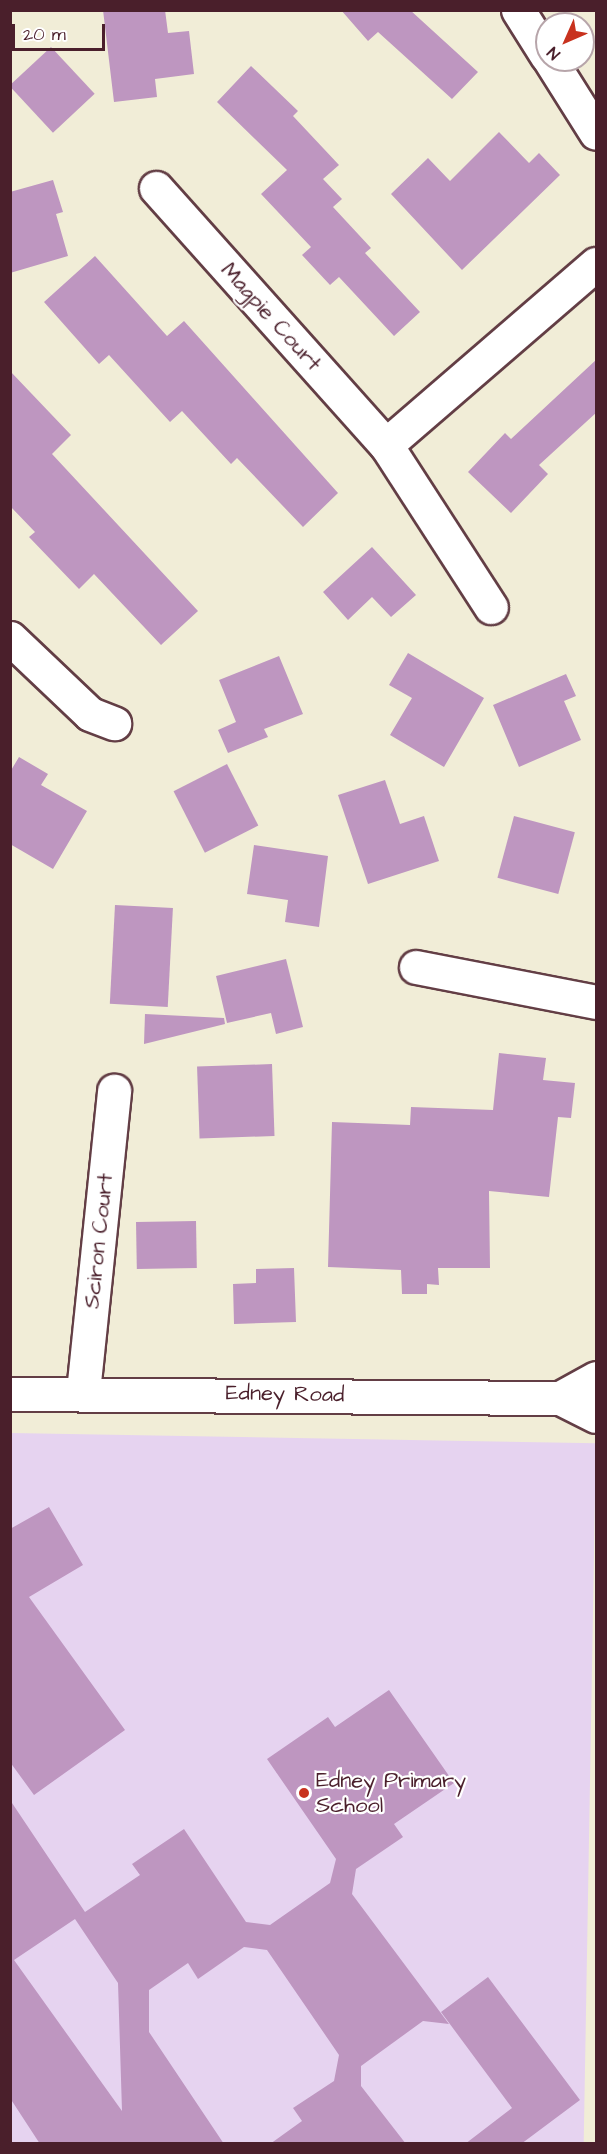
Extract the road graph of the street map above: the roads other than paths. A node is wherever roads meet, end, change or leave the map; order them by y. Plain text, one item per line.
1 (518, 10) edge
2 (535, 37) edge
3 (558, 72) edge
4 (597, 133) edge
5 (156, 188) dead end
6 (597, 264) edge
7 (386, 445) junction
8 (491, 607) dead end
9 (17, 658) edge
10 (114, 723) dead end
11 (416, 967) dead end
12 (597, 1002) edge
13 (114, 1090) dead end
14 (597, 1378) edge
15 (83, 1392) junction
16 (10, 1394) edge
17 (560, 1398) junction
18 (597, 1416) edge

1 - 2 street
3 - 4 street
5 - 7 street, Magpie Court
6 - 7 street
7 - 8 street, Magpie Court
9 - 10 street
11 - 12 street
13 - 15 street, Sciron Court
14 - 17 street, Edney Road
15 - 16 street, Edney Road
15 - 17 street, Edney Road
17 - 18 street, Edney Road

